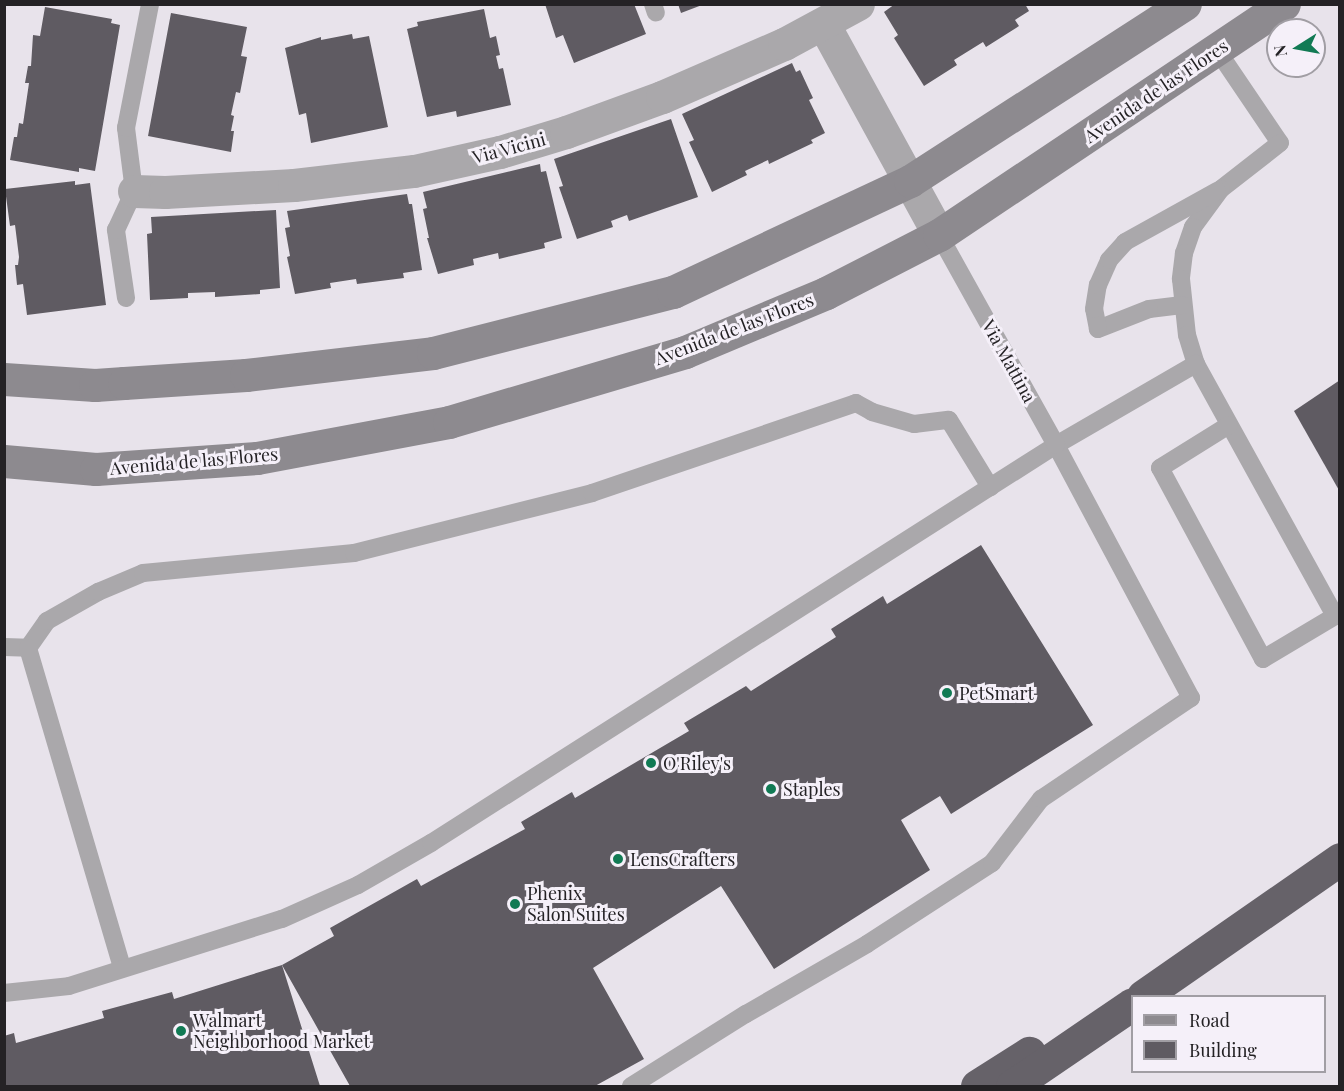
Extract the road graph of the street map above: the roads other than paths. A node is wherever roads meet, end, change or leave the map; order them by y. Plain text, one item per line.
1 (150, 4) edge
2 (858, 4) edge
3 (1185, 4) edge
4 (1284, 4) edge
5 (824, 25) junction
6 (1217, 50) junction
7 (910, 181) junction
8 (1221, 189) junction
9 (134, 191) junction
10 (939, 235) junction
11 (126, 298) dead end
12 (1182, 305) junction
13 (1196, 364) junction
14 (4, 379) edge
15 (1229, 425) junction
16 (1056, 445) junction
17 (4, 461) edge
18 (990, 487) junction
19 (4, 647) edge
20 (28, 648) junction
21 (1340, 859) edge
22 (122, 968) junction
23 (4, 993) edge
24 (1144, 995) edge
25 (1131, 1005) edge
26 (1100, 1027) junction
27 (631, 1086) edge
28 (977, 1086) edge
29 (1012, 1086) edge

1 - 9 lane
2 - 5 street, Via Vicini
3 - 7 main road
4 - 6 main road, Avenida de las Flores
5 - 7 street, Via Mattina
5 - 9 street, Via Vicini
6 - 8 lane
6 - 10 main road, Avenida de las Flores
7 - 10 street, Via Mattina
7 - 14 main road
8 - 12 lane
8 - 12 lane
9 - 11 lane
10 - 16 lane, Via Mattina
10 - 17 main road, Avenida de las Flores
12 - 13 lane
13 - 15 lane
13 - 16 lane
15 - 15 lane
16 - 18 lane
16 - 27 lane, Via Mattina
18 - 20 lane
18 - 22 lane
19 - 20 lane
20 - 22 lane
21 - 24 highway
22 - 23 lane
25 - 26 highway
26 - 28 highway
26 - 29 highway

